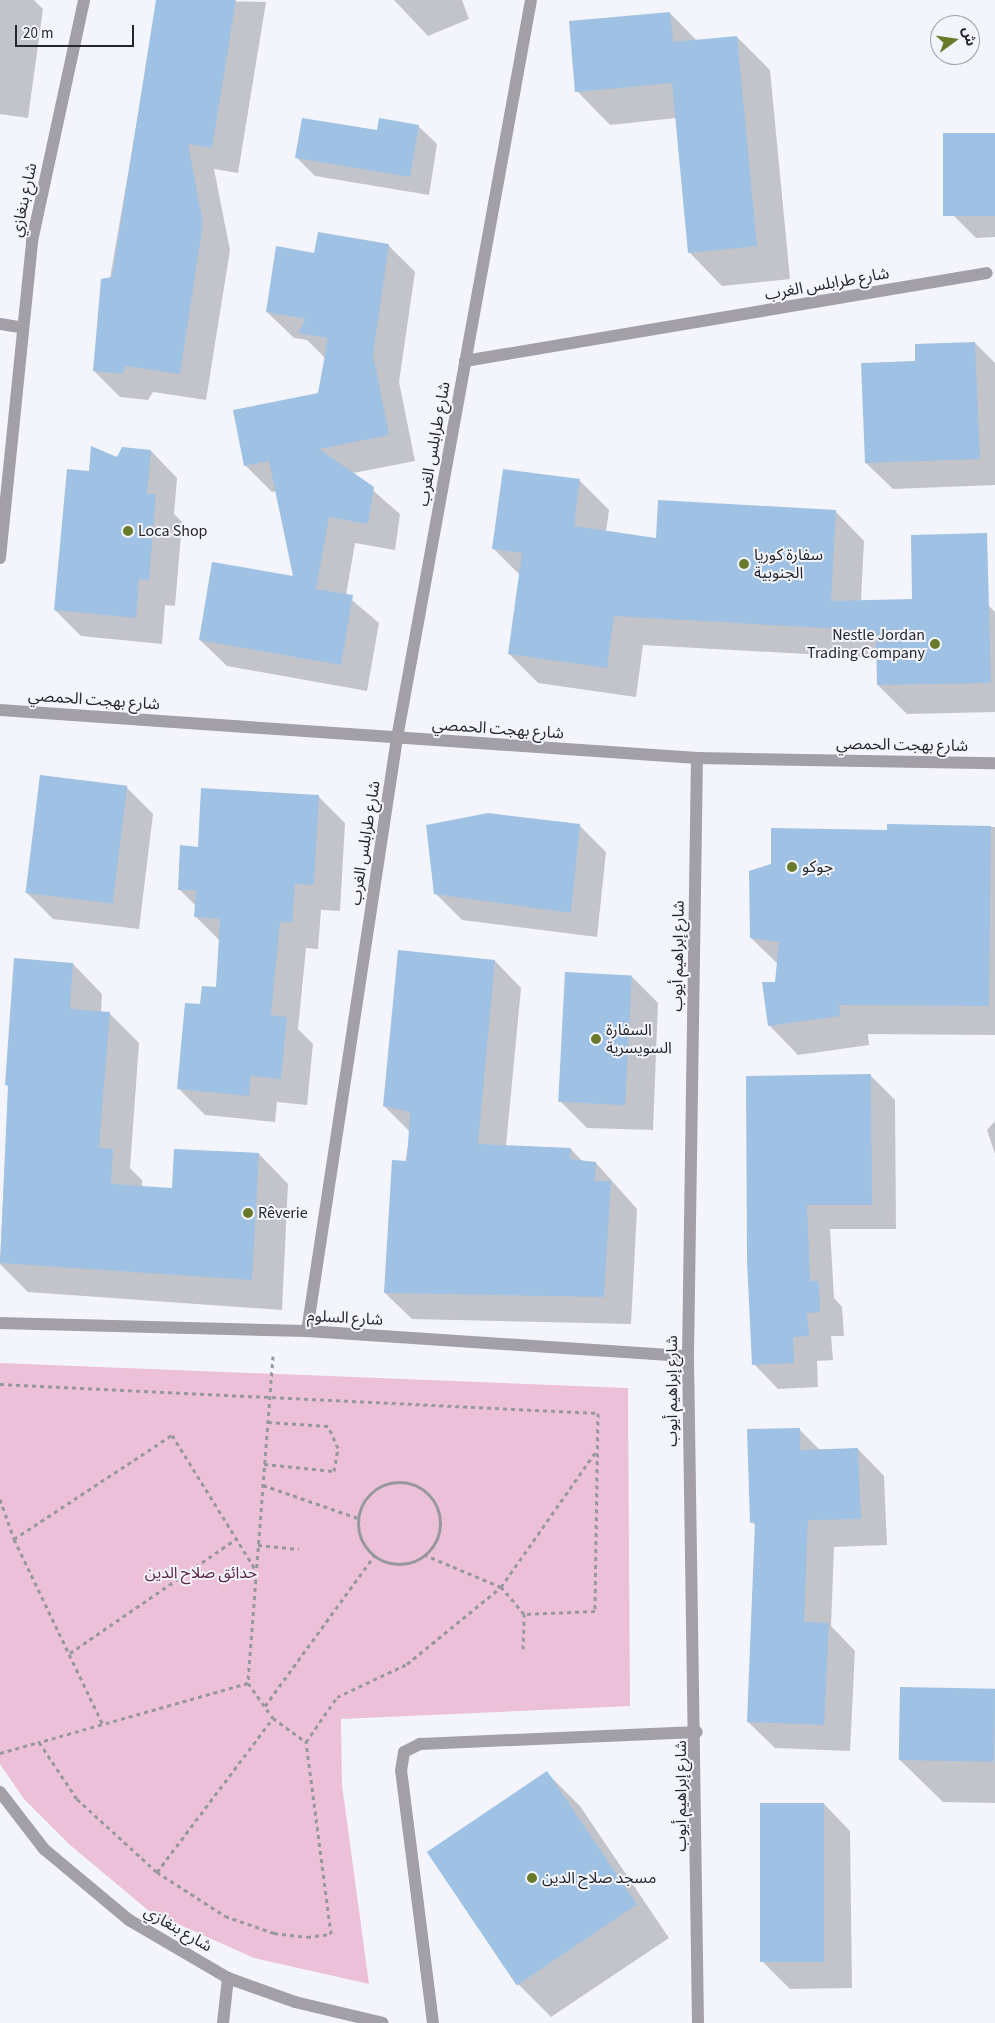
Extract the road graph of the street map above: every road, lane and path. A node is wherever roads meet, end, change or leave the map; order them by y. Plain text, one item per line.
1 (84, 0) edge
2 (531, 0) edge
3 (987, 273) dead end
4 (0, 324) edge
5 (20, 327) junction
6 (465, 361) junction
7 (0, 558) edge
8 (0, 710) edge
9 (397, 738) junction
10 (697, 758) junction
11 (995, 763) edge
12 (0, 1324) edge
13 (275, 1331) junction
14 (307, 1331) junction
15 (688, 1356) junction
16 (0, 1384) edge
17 (270, 1395) junction
18 (268, 1422) junction
19 (594, 1453) junction
20 (264, 1464) junction
21 (263, 1485) junction
22 (0, 1499) edge
23 (358, 1518) junction
24 (14, 1539) junction
25 (236, 1539) junction
26 (258, 1545) junction
27 (298, 1549) dead end
28 (425, 1555) junction
29 (374, 1556) junction
30 (256, 1570) junction
31 (501, 1587) junction
32 (524, 1614) junction
33 (523, 1649) dead end
34 (70, 1652) junction
35 (248, 1684) junction
36 (265, 1706) junction
37 (273, 1718) junction
38 (103, 1725) junction
39 (696, 1732) junction
40 (38, 1742) junction
41 (306, 1742) junction
42 (0, 1753) edge
43 (0, 1792) edge
44 (157, 1872) junction
45 (228, 1978) junction
46 (223, 2023) edge
47 (383, 2023) edge
48 (432, 2023) edge
49 (698, 2023) edge

1 - 5 street, شارع بنغازي
2 - 6 street, شارع طرابلس الغرب
3 - 6 street, شارع طرابلس الغرب
4 - 5 street
5 - 7 street, شارع بنغازي
6 - 9 street, شارع طرابلس الغرب
8 - 9 street, شارع بهجت الحمصي
9 - 10 street, شارع بهجت الحمصي
9 - 14 street, شارع طرابلس الغرب
10 - 11 street, شارع بهجت الحمصي
10 - 15 street, شارع إبراهيم أيوب
12 - 13 street, شارع السلوم
13 - 14 street, شارع السلوم
13 - 17 path
14 - 15 street, شارع السلوم
15 - 39 street, شارع إبراهيم أيوب
16 - 17 path
17 - 18 path
17 - 19 path
18 - 20 path
18 - 20 path
19 - 31 path
19 - 32 path
20 - 21 path
21 - 23 path
21 - 26 path
22 - 24 path
23 - 28 path
23 - 29 path
24 - 25 path
24 - 34 path
25 - 30 path
25 - 34 path
26 - 27 path
26 - 30 path
28 - 29 path
28 - 31 path
29 - 36 path
30 - 35 path
31 - 32 path
31 - 41 path
32 - 33 path
34 - 38 path
35 - 36 path
35 - 38 path
36 - 37 path
37 - 41 path
37 - 44 path
38 - 40 path
39 - 48 street
39 - 49 street, شارع إبراهيم أيوب
40 - 42 path
40 - 44 path
41 - 44 path
43 - 45 street, شارع بنغازي
45 - 46 street
45 - 47 street, شارع بنغازي

